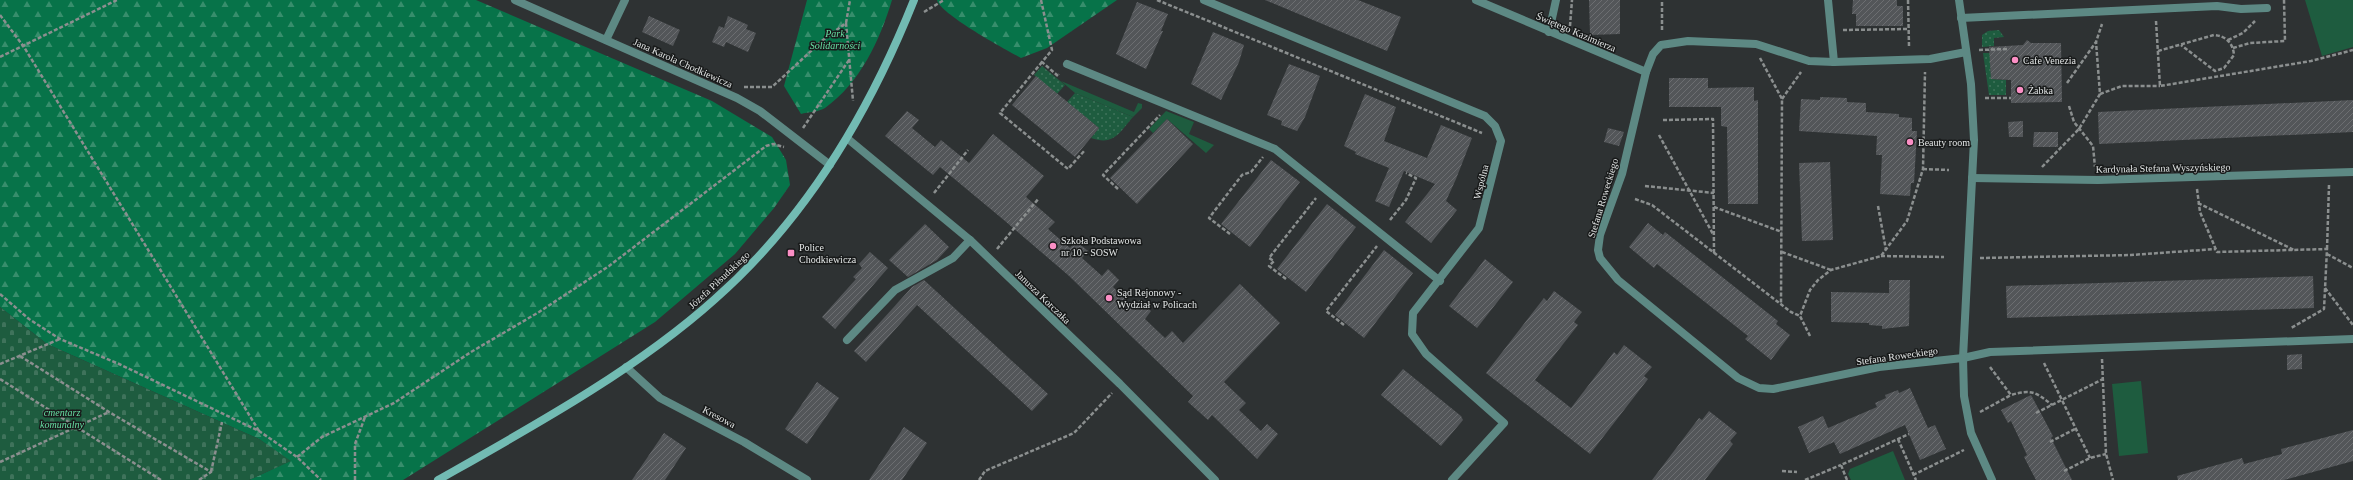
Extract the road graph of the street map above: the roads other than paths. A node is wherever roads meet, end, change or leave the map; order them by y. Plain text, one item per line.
1 (515, 0) edge
2 (625, 0) edge
3 (914, 0) edge
4 (1204, 0) edge
5 (1476, 0) edge
6 (1556, 0) edge
7 (1828, 0) edge
8 (1958, 0) edge
9 (2267, 8) road end
10 (1961, 18) junction
11 (1549, 32) junction
12 (606, 40) junction
13 (1966, 52) junction
14 (1834, 62) junction
15 (1067, 64) road end
16 (1646, 72) junction
17 (848, 139) junction
18 (830, 165) junction
19 (2353, 172) edge
20 (1972, 178) junction
21 (970, 240) junction
22 (1440, 281) junction
23 (2353, 339) edge
24 (847, 340) dead end
25 (1963, 358) junction
26 (626, 366) junction
27 (438, 480) edge
28 (807, 480) edge
29 (1216, 480) edge
30 (1452, 480) edge
31 (1992, 480) edge

1 - 12 street, Jana Karola Chodkiewicza
2 - 12 street
3 - 17 street, Józefa Piłsudskiego
4 - 22 street, Wspólna
5 - 11 street, Świętego Kazimierza
6 - 11 street
7 - 14 street
8 - 10 street
9 - 10 street
10 - 13 street
11 - 16 street, Świętego Kazimierza
12 - 18 street, Jana Karola Chodkiewicza
13 - 14 street, Stefana Roweckiego
13 - 20 street
14 - 16 street, Stefana Roweckiego
15 - 22 street
16 - 25 street, Stefana Roweckiego
17 - 18 street, Józefa Piłsudskiego
17 - 21 street, Janusza Korczaka
18 - 26 street, Józefa Piłsudskiego
19 - 20 street, Kardynała Stefana Wyszyńskiego
20 - 25 street
21 - 24 street
21 - 29 street, Janusza Korczaka
22 - 30 street, Wspólna
23 - 25 street, Stefana Roweckiego
25 - 31 street
26 - 27 street, Józefa Piłsudskiego
26 - 28 street, Kresowa

